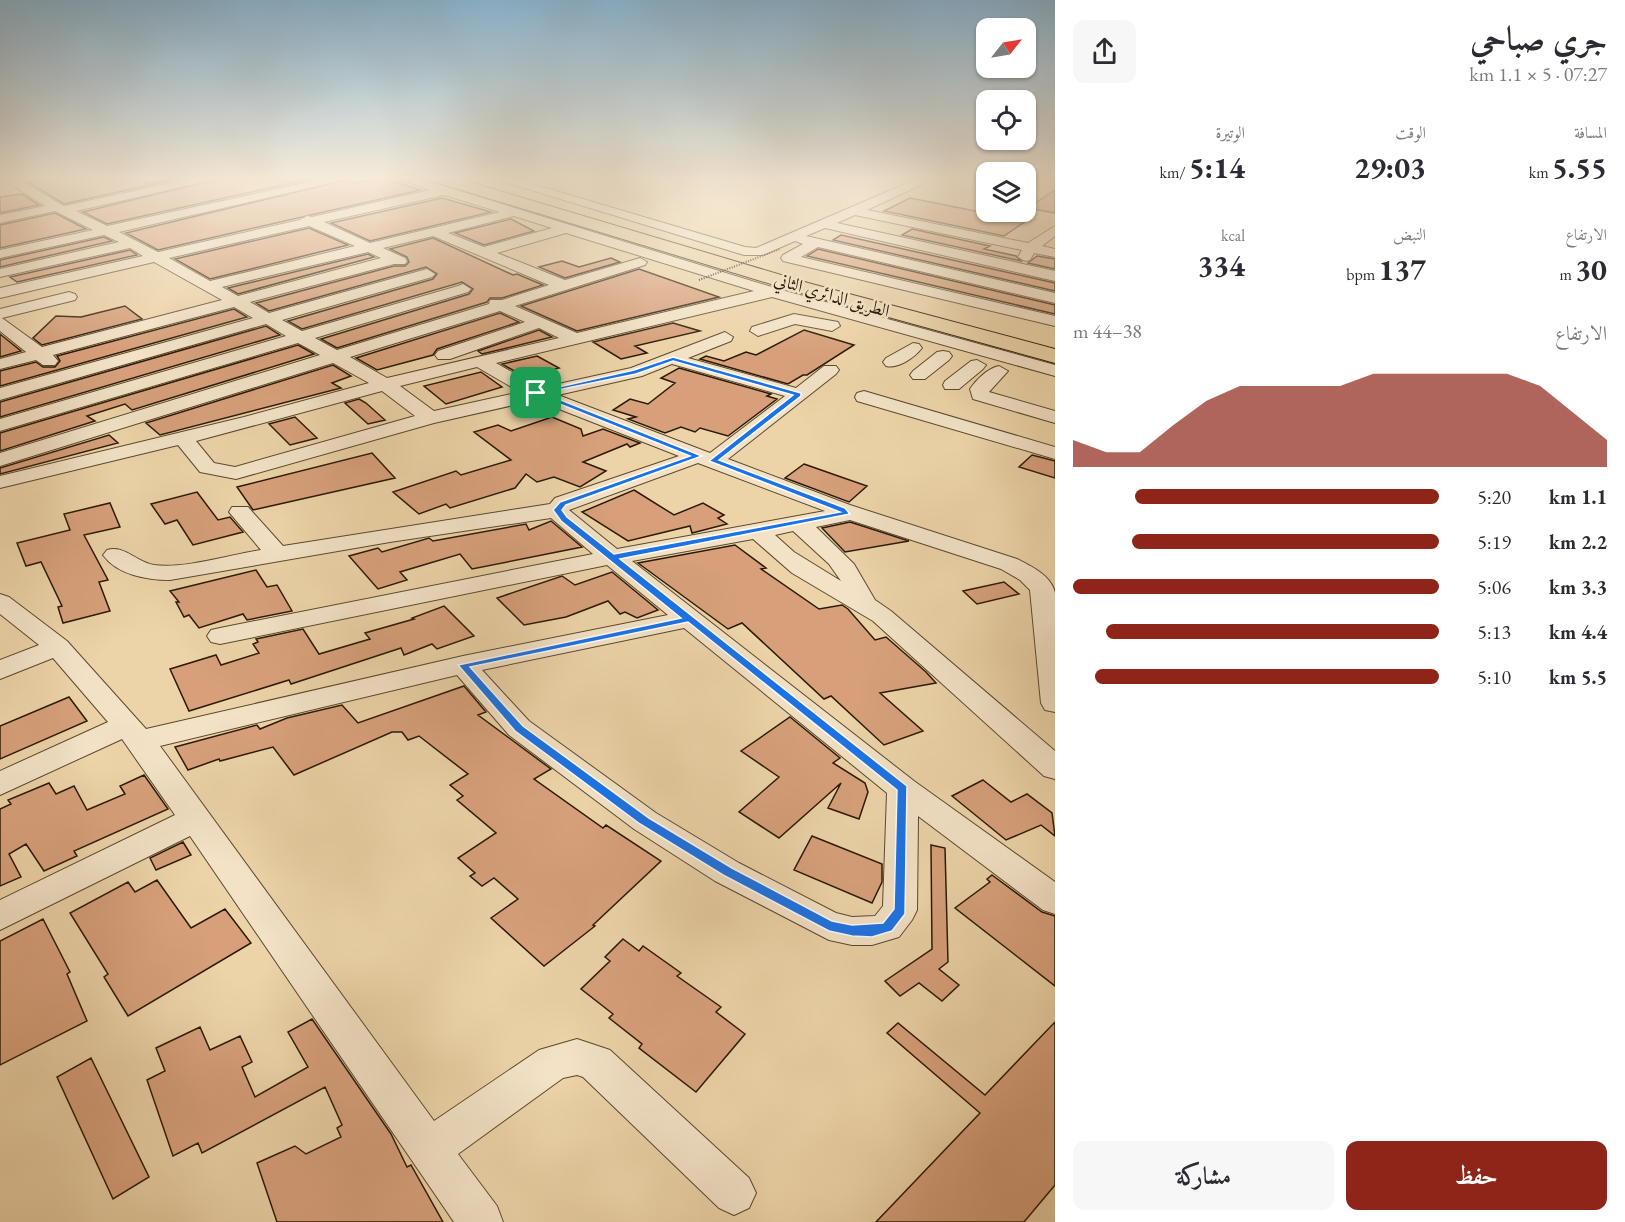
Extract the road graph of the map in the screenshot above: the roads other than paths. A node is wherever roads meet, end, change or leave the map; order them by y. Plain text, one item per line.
1 (86, 235) edge
2 (113, 235) edge
3 (264, 235) edge
4 (324, 235) edge
5 (341, 235) edge
6 (414, 235) edge
7 (442, 235) edge
8 (546, 235) edge
9 (571, 235) edge
10 (575, 235) edge
11 (617, 235) edge
12 (658, 235) edge
13 (691, 235) edge
14 (800, 235) edge
15 (869, 235) edge
16 (968, 235) edge
17 (1047, 235) edge
18 (154, 238) dead end
19 (313, 238) dead end
20 (794, 238) junction
21 (898, 242) junction
22 (131, 243) junction
23 (815, 243) junction
24 (365, 246) junction
25 (922, 247) junction
26 (1030, 248) junction
27 (484, 252) junction
28 (749, 252) junction
29 (1055, 253) edge
30 (0, 254) edge
31 (872, 256) junction
32 (395, 259) junction
33 (896, 261) junction
34 (640, 262) junction
35 (168, 264) junction
36 (203, 265) dead end
37 (1011, 267) junction
38 (0, 273) edge
39 (427, 273) junction
40 (1055, 276) edge
41 (565, 285) junction
42 (208, 286) junction
43 (105, 287) dead end
44 (463, 289) junction
45 (772, 292) junction
46 (0, 293) edge
47 (69, 297) dead end
48 (875, 298) junction
49 (1055, 298) edge
50 (744, 299) junction
51 (236, 301) junction
52 (501, 305) junction
53 (0, 314) edge
54 (266, 318) junction
55 (1055, 321) edge
56 (541, 322) junction
57 (0, 323) edge
58 (758, 331) dead end
59 (8, 336) edge
60 (300, 337) junction
61 (725, 337) dead end
62 (578, 340) junction
63 (1055, 346) edge
64 (913, 348) junction
65 (40, 354) junction
66 (336, 356) junction
67 (943, 356) junction
68 (1055, 356) edge
69 (673, 359) junction
70 (479, 361) junction
71 (892, 362) dead end
72 (0, 364) edge
73 (977, 365) junction
74 (830, 370) dead end
75 (1055, 371) edge
76 (436, 374) junction
77 (66, 375) junction
78 (919, 375) dead end
79 (993, 377) junction
80 (385, 384) junction
81 (952, 385) dead end
82 (1055, 386) edge
83 (536, 393) junction
84 (0, 394) edge
85 (798, 394) junction
86 (864, 397) dead end
87 (95, 398) junction
88 (1055, 401) edge
89 (1055, 417) edge
90 (430, 418) junction
91 (124, 422) junction
92 (0, 425) edge
93 (182, 437) junction
94 (153, 444) junction
95 (1055, 453) edge
96 (705, 459) junction
97 (0, 460) edge
98 (0, 482) edge
99 (557, 510) junction
100 (842, 510) junction
101 (240, 512) dead end
102 (799, 524) junction
103 (759, 531) junction
104 (277, 554) junction
105 (116, 555) dead end
106 (613, 557) junction
107 (1048, 579) edge
108 (863, 602) junction
109 (1, 604) edge
110 (688, 619) junction
111 (1052, 632) edge
112 (220, 636) dead end
113 (58, 647) junction
114 (463, 665) junction
115 (0, 670) edge
116 (1055, 703) edge
117 (133, 733) junction
118 (1055, 768) edge
119 (0, 784) edge
120 (903, 789) junction
121 (196, 819) junction
122 (1055, 900) edge
123 (0, 916) edge
124 (430, 1149) junction
125 (734, 1193) dead end
126 (481, 1222) edge

1 - 30 street
2 - 22 street
3 - 35 street
4 - 19 street
5 - 24 street
6 - 24 street
7 - 27 street
8 - 27 street
9 - 34 street
10 - 45 street
11 - 68 highway, الطريق الدائري الثاني
12 - 48 highway, الطريق الدائري الثاني
13 - 28 street
14 - 20 street
15 - 21 street
16 - 26 street
17 - 26 street
18 - 22 street
20 - 23 street
20 - 28 street
21 - 25 street
21 - 31 street
22 - 35 street
22 - 38 street
23 - 31 street
23 - 55 street
24 - 32 street
24 - 42 street
25 - 33 street
25 - 37 street
26 - 29 street
26 - 37 street
27 - 41 street
28 - 48 highway
31 - 33 street
32 - 39 street
32 - 51 street
33 - 49 street
34 - 41 street
34 - 50 street
35 - 36 street
35 - 42 street
35 - 43 street
35 - 46 street
37 - 40 street
39 - 44 street
39 - 54 street
41 - 52 street
42 - 51 street
44 - 52 street
44 - 60 street
45 - 50 street
45 - 75 street
47 - 53 street
48 - 63 highway, الطريق الدائري الثاني
50 - 62 street
51 - 54 street
51 - 65 street
52 - 56 street
52 - 66 street
54 - 60 street
54 - 77 street
56 - 62 street
56 - 76 street
57 - 59 street
58 - 64 street
59 - 65 street
60 - 66 street
60 - 87 street
61 - 69 street
62 - 70 street
64 - 67 street
64 - 71 street
65 - 72 street
65 - 77 street
66 - 80 street
66 - 91 street
67 - 73 street
67 - 78 street
69 - 83 street
69 - 85 street
70 - 76 street
70 - 83 street
73 - 79 street
73 - 81 street
74 - 85 street
76 - 80 street
77 - 84 street
77 - 87 street
79 - 82 street
79 - 88 street
79 - 89 street
80 - 90 street
80 - 93 street
83 - 90 street
83 - 96 street
85 - 96 street
86 - 95 street
87 - 91 street
87 - 92 street
90 - 93 street
91 - 94 street
91 - 97 street
93 - 94 street
94 - 98 street
96 - 99 street
96 - 100 street
99 - 104 street
99 - 106 street
100 - 102 street
100 - 107 street
101 - 104 street
102 - 103 street
102 - 108 street
103 - 106 street
103 - 108 street
104 - 105 street
106 - 110 street
106 - 112 street
107 - 111 street
108 - 118 street
109 - 113 street
110 - 114 street
110 - 120 street
111 - 116 street
113 - 115 street
113 - 117 street
114 - 117 street
114 - 120 street
117 - 119 street
117 - 121 street
120 - 122 street
121 - 123 street
121 - 124 street
124 - 125 street
124 - 126 street

